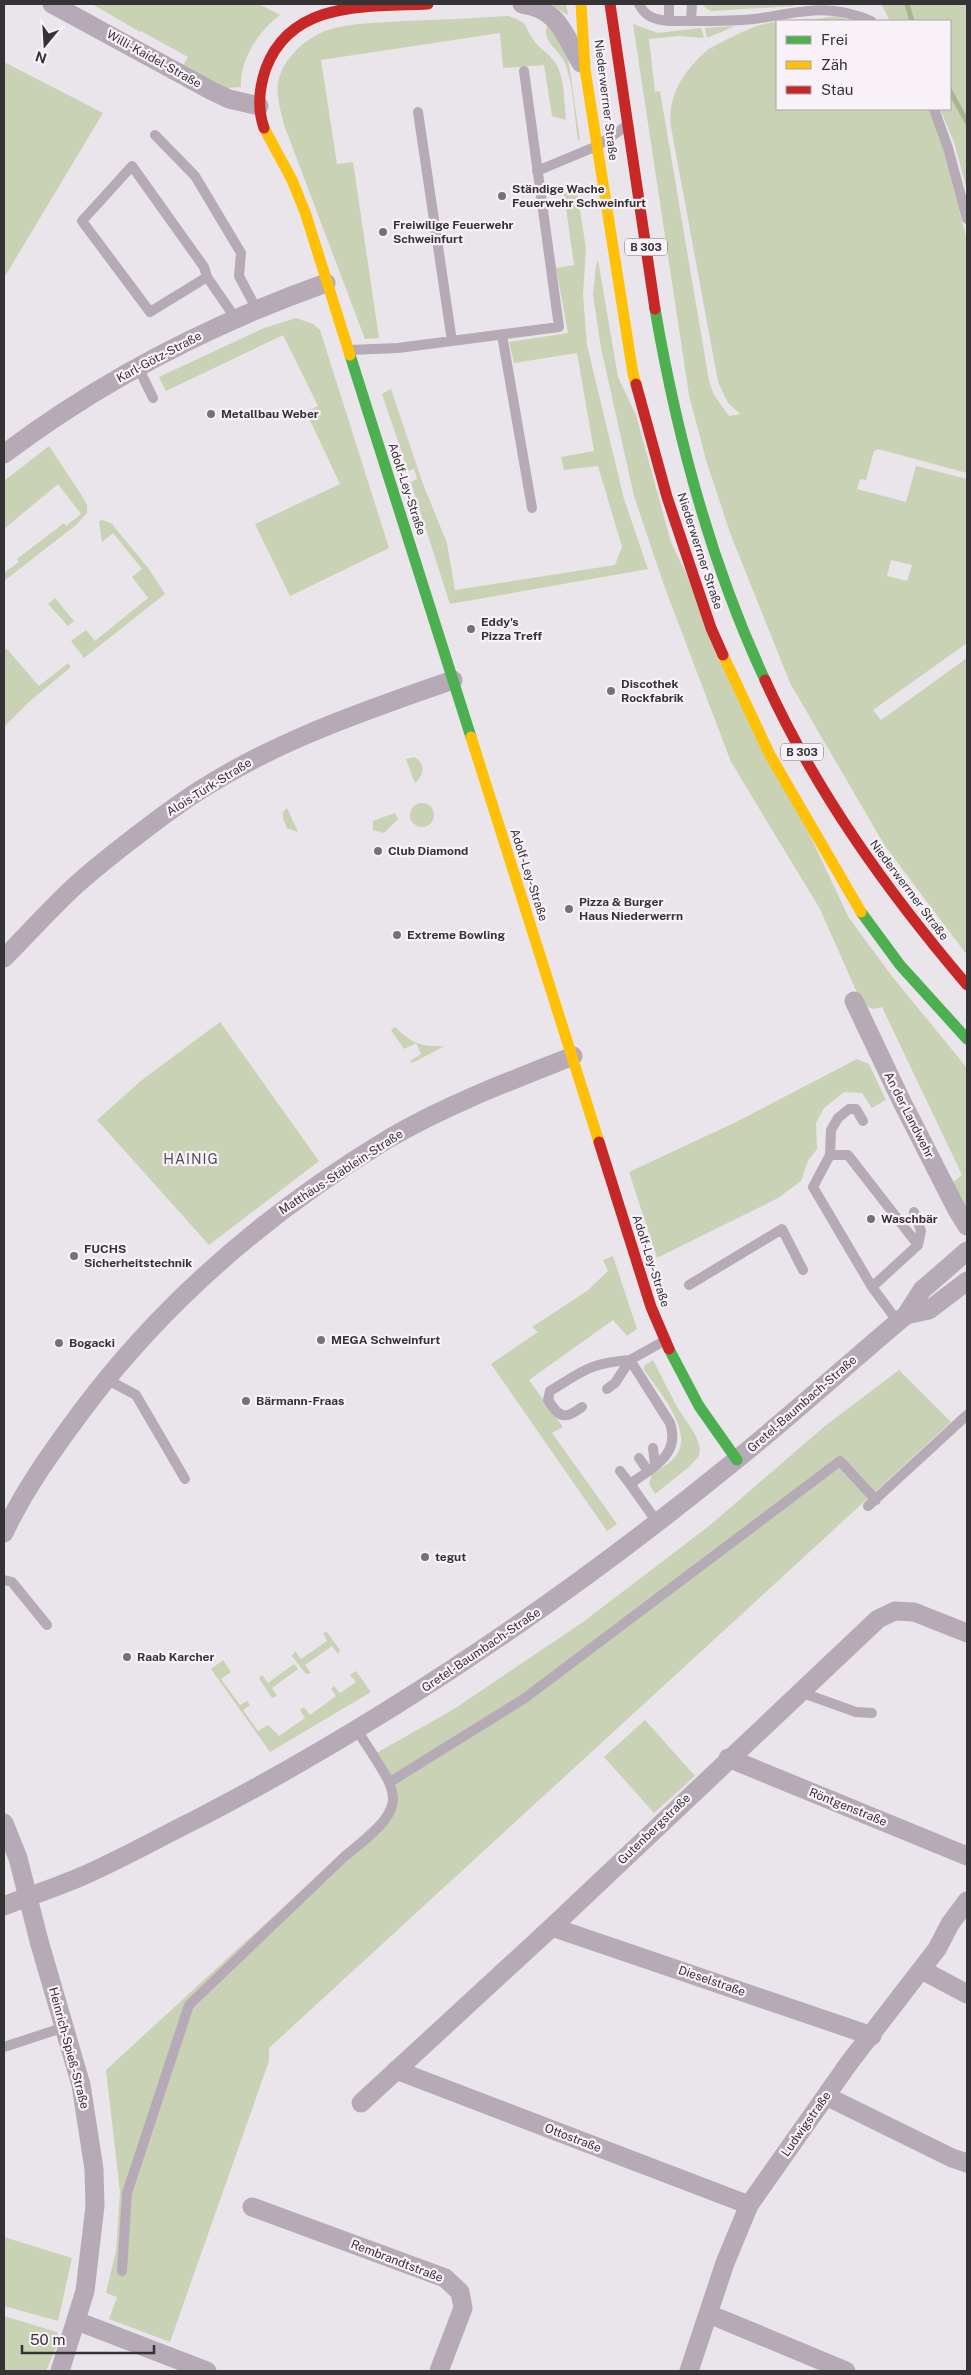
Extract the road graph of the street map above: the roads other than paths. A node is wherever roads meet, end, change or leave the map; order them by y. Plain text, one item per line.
1 (52, 4) edge
2 (428, 4) edge
3 (522, 4) edge
4 (581, 4) edge
5 (610, 4) edge
6 (640, 4) edge
7 (669, 4) edge
8 (692, 4) edge
9 (349, 6) edge
10 (800, 7) edge
11 (868, 20) edge
12 (669, 21) junction
13 (691, 21) junction
14 (586, 69) junction
15 (524, 71) dead end
16 (259, 106) junction
17 (934, 110) edge
18 (418, 112) dead end
19 (628, 125) junction
20 (155, 135) dead end
21 (597, 146) junction
22 (537, 171) junction
23 (967, 219) edge
24 (207, 277) junction
25 (326, 283) junction
26 (257, 310) junction
27 (236, 319) junction
28 (502, 334) junction
29 (452, 341) junction
30 (348, 350) junction
31 (138, 367) junction
32 (153, 398) dead end
33 (4, 454) edge
34 (532, 508) dead end
35 (453, 680) junction
36 (4, 958) edge
37 (967, 986) edge
38 (854, 1001) dead end
39 (967, 1039) edge
40 (573, 1056) junction
41 (863, 1121) dead end
42 (830, 1155) junction
43 (914, 1212) dead end
44 (967, 1226) edge
45 (918, 1245) junction
46 (967, 1251) edge
47 (803, 1270) dead end
48 (967, 1281) edge
49 (689, 1285) dead end
50 (872, 1287) junction
51 (902, 1318) junction
52 (664, 1341) junction
53 (630, 1360) junction
54 (106, 1379) junction
55 (607, 1389) dead end
56 (582, 1407) dead end
57 (967, 1415) edge
58 (653, 1448) dead end
59 (639, 1458) dead end
60 (737, 1460) junction
61 (652, 1468) junction
62 (620, 1471) dead end
63 (184, 1479) dead end
64 (630, 1484) junction
65 (657, 1522) junction
66 (4, 1533) edge
67 (4, 1580) edge
68 (46, 1626) dead end
69 (967, 1633) edge
70 (800, 1692) junction
71 (872, 1713) dead end
72 (357, 1730) junction
73 (728, 1758) junction
74 (390, 1782) junction
75 (4, 1822) edge
76 (967, 1856) edge
77 (29, 1896) junction
78 (967, 1901) edge
79 (4, 1906) edge
80 (552, 1926) junction
81 (922, 1970) junction
82 (967, 1994) edge
83 (65, 2027) junction
84 (872, 2036) junction
85 (4, 2047) edge
86 (396, 2070) junction
87 (826, 2096) junction
88 (361, 2103) dead end
89 (967, 2163) edge
90 (750, 2205) junction
91 (252, 2206) dead end
92 (122, 2271) dead end
93 (708, 2314) junction
94 (77, 2321) junction
95 (60, 2371) edge
96 (208, 2371) edge
97 (439, 2371) edge
98 (689, 2371) edge
99 (846, 2371) edge

1 - 16 street, Willi-Kaidel-Straße
2 - 9 main road
3 - 14 street
4 - 14 main road, Niederwerrner Straße / B 303
5 - 19 main road, Niederwerrner Straße / B 303
6 - 12 lane
7 - 12 lane
8 - 13 lane
9 - 16 main road
10 - 11 lane
10 - 13 lane
12 - 13 lane
14 - 21 main road, Niederwerrner Straße / B 303
15 - 22 lane
16 - 25 main road
17 - 23 lane
18 - 29 lane
19 - 21 lane
19 - 37 main road, Niederwerrner Straße / B 303
20 - 26 lane
21 - 22 lane
21 - 39 main road, Niederwerrner Straße / B 303
22 - 28 lane
24 - 24 lane
24 - 27 lane
25 - 26 street, Karl-Götz-Straße
25 - 30 main road, Adolf-Ley-Straße
26 - 27 street, Karl-Götz-Straße
27 - 31 street, Karl-Götz-Straße
28 - 29 lane
28 - 34 lane
29 - 30 lane
30 - 35 main road, Adolf-Ley-Straße
31 - 32 lane
31 - 33 street, Karl-Götz-Straße
35 - 36 street, Alois-Türk-Straße
35 - 40 main road, Adolf-Ley-Straße
38 - 44 street, An der Landwehr
40 - 52 main road, Adolf-Ley-Straße
40 - 54 street, Matthäus-Stäblein-Straße
41 - 42 lane
42 - 45 lane
42 - 50 lane
43 - 45 lane
45 - 50 lane
46 - 51 street, Gretel-Baumbach-Straße
47 - 49 lane
48 - 51 street, Gretel-Baumbach-Straße
50 - 51 lane
51 - 60 street, Gretel-Baumbach-Straße
52 - 53 lane
52 - 60 main road, Adolf-Ley-Straße
53 - 55 lane
53 - 56 lane
53 - 61 lane
54 - 63 lane
54 - 66 street, Matthäus-Stäblein-Straße
57 - 74 lane
58 - 61 lane
59 - 61 lane
60 - 65 street, Gretel-Baumbach-Straße
61 - 64 lane
62 - 64 lane
64 - 65 lane
65 - 72 street, Gretel-Baumbach-Straße
67 - 68 lane
69 - 70 street, Gutenbergstraße
70 - 71 lane
70 - 73 street, Gutenbergstraße
72 - 74 lane
72 - 77 street, Gretel-Baumbach-Straße
73 - 76 street, Röntgenstraße
73 - 80 street, Gutenbergstraße
74 - 92 lane
75 - 77 street
77 - 79 street, Gretel-Baumbach-Straße
77 - 83 street, Heinrich-Spieß-Straße
78 - 81 street, Ludwigstraße
80 - 84 street, Dieselstraße
80 - 86 street, Gutenbergstraße
81 - 82 street
81 - 84 street, Ludwigstraße
83 - 85 lane
83 - 94 street, Heinrich-Spieß-Straße
84 - 87 street, Ludwigstraße
86 - 88 street, Gutenbergstraße
86 - 90 street, Ottostraße
87 - 89 street
87 - 90 street, Ludwigstraße
90 - 93 street, Ludwigstraße
91 - 97 street, Rembrandtstraße
93 - 98 street, Ludwigstraße
93 - 99 street
94 - 95 street, Heinrich-Spieß-Straße
94 - 96 street

